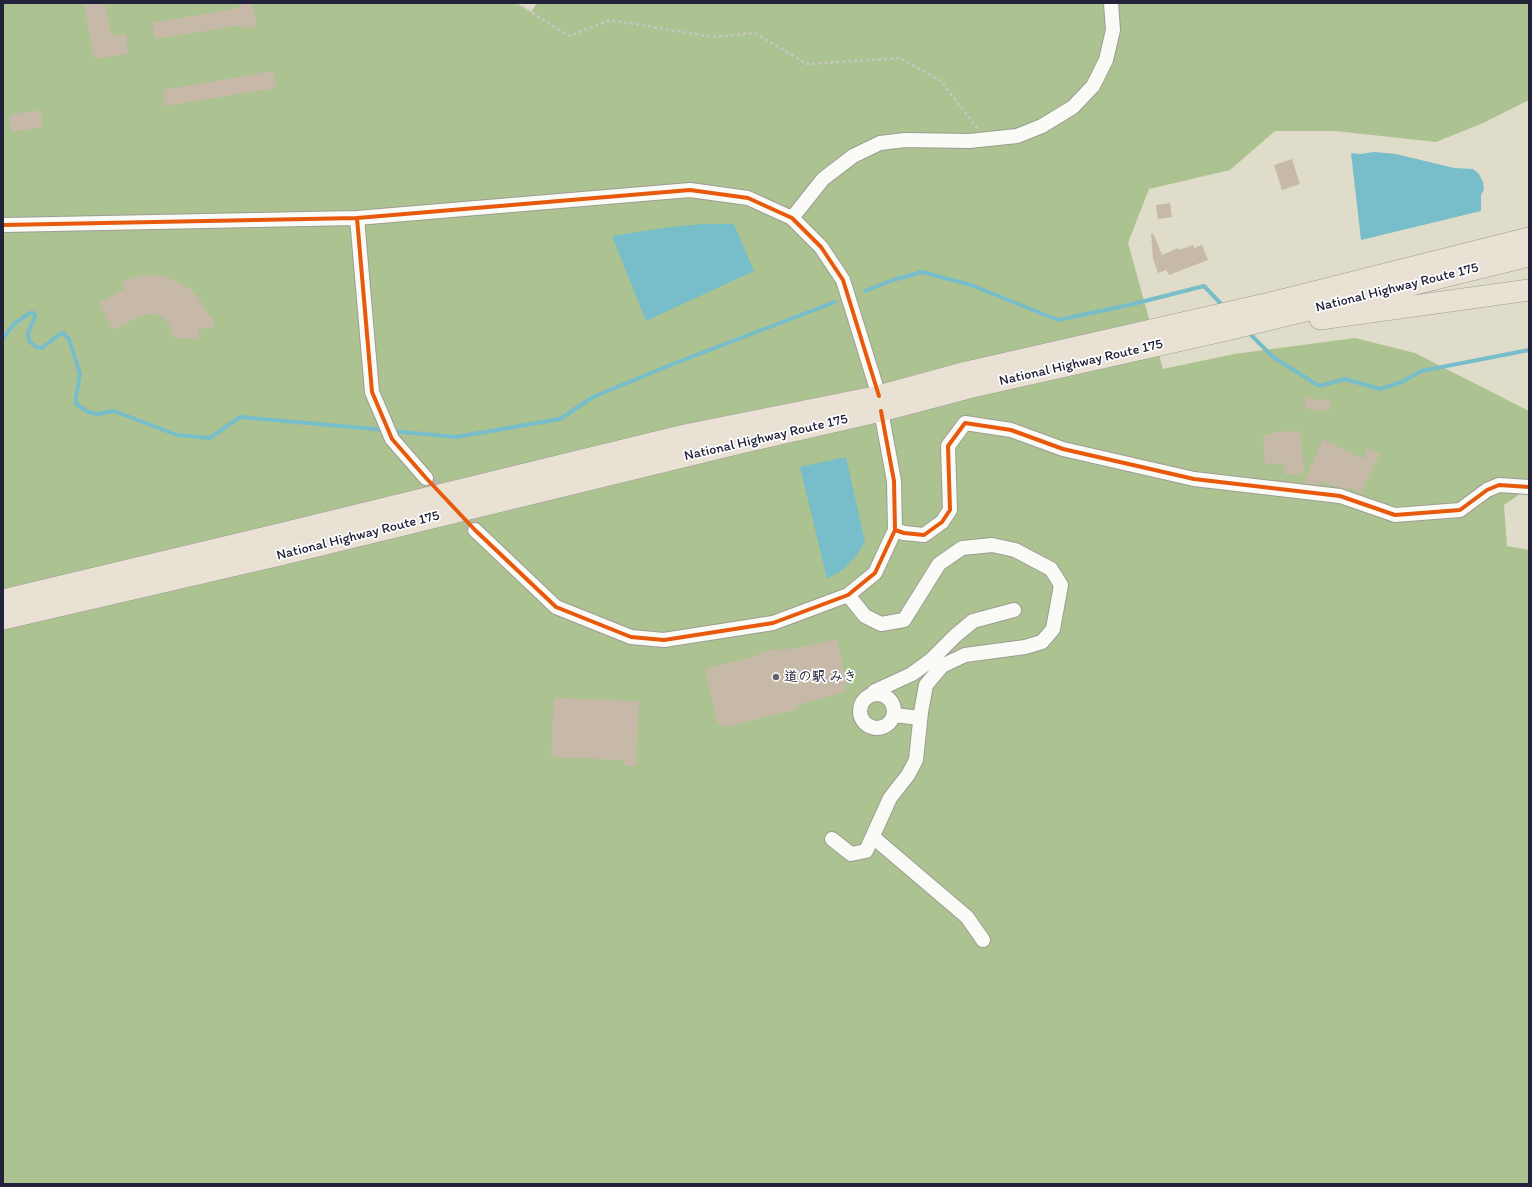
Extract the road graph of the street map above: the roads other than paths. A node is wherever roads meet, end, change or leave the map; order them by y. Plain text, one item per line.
1 (1111, 3) edge
2 (357, 218) junction
3 (792, 218) junction
4 (3, 226) edge
5 (1529, 238) edge
6 (1529, 256) edge
7 (1529, 290) edge
8 (1227, 330) junction
9 (880, 403) junction
10 (426, 478) tunnel mouth
11 (1529, 487) edge
12 (475, 530) tunnel mouth
13 (895, 530) junction
14 (848, 595) junction
15 (3, 600) edge
16 (1014, 610) dead end
17 (3, 619) edge
18 (871, 695) junction
19 (894, 715) junction
20 (920, 718) junction
21 (873, 837) junction
22 (832, 839) dead end
23 (983, 940) dead end

1 - 3 street
2 - 3 street
2 - 4 street
2 - 10 street
3 - 9 street
5 - 9 highway, National Highway Route 175
6 - 8 highway, National Highway Route 175
7 - 8 highway
8 - 9 highway, National Highway Route 175
9 - 13 street
9 - 15 highway, National Highway Route 175
9 - 17 highway, National Highway Route 175
11 - 13 street
12 - 14 street
13 - 14 street
14 - 20 street
16 - 18 street
18 - 19 street
18 - 19 street
19 - 20 street
20 - 21 street
21 - 22 street
21 - 23 street

